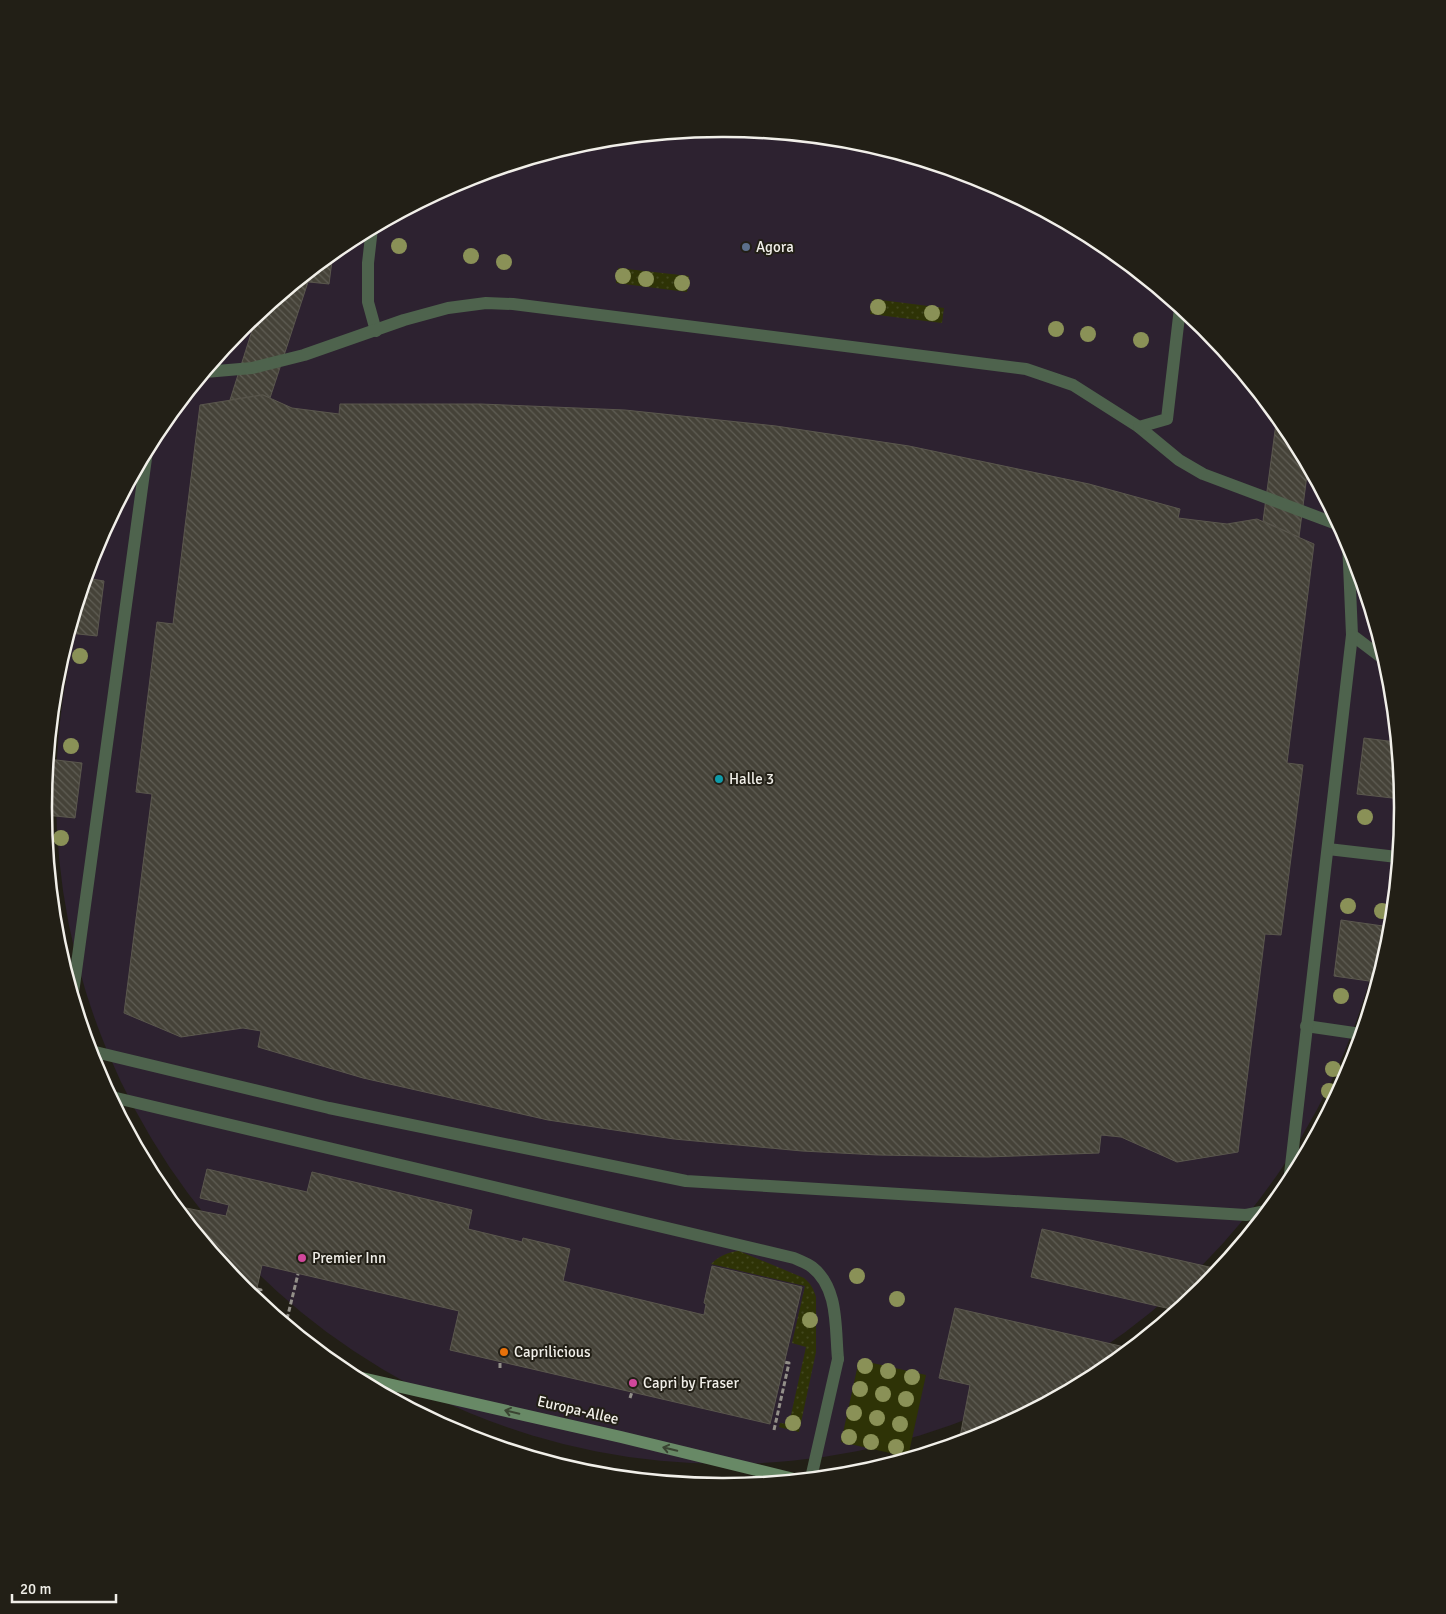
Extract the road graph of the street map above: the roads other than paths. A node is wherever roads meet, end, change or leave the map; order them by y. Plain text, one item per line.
1 (371, 236) edge
2 (1179, 316) edge
3 (376, 331) junction
4 (214, 371) edge
5 (1139, 427) junction
6 (145, 467) edge
7 (1329, 521) edge
8 (1349, 568) edge
9 (1352, 635) junction
10 (1375, 652) edge
11 (1328, 849) junction
12 (1392, 856) edge
13 (75, 980) edge
14 (1306, 1026) junction
15 (1354, 1033) edge
16 (100, 1053) edge
17 (120, 1099) edge
18 (1291, 1163) edge
19 (1257, 1213) edge
20 (377, 1382) edge
21 (812, 1472) edge
22 (778, 1475) edge

1 - 3 street
2 - 5 street
3 - 4 street
3 - 5 street
5 - 7 street
6 - 13 street
8 - 9 street
9 - 10 street
9 - 11 street
11 - 12 street
11 - 14 street
14 - 15 street
14 - 18 street
16 - 19 street
17 - 21 street
22 -> 20 street, Europa-Allee

